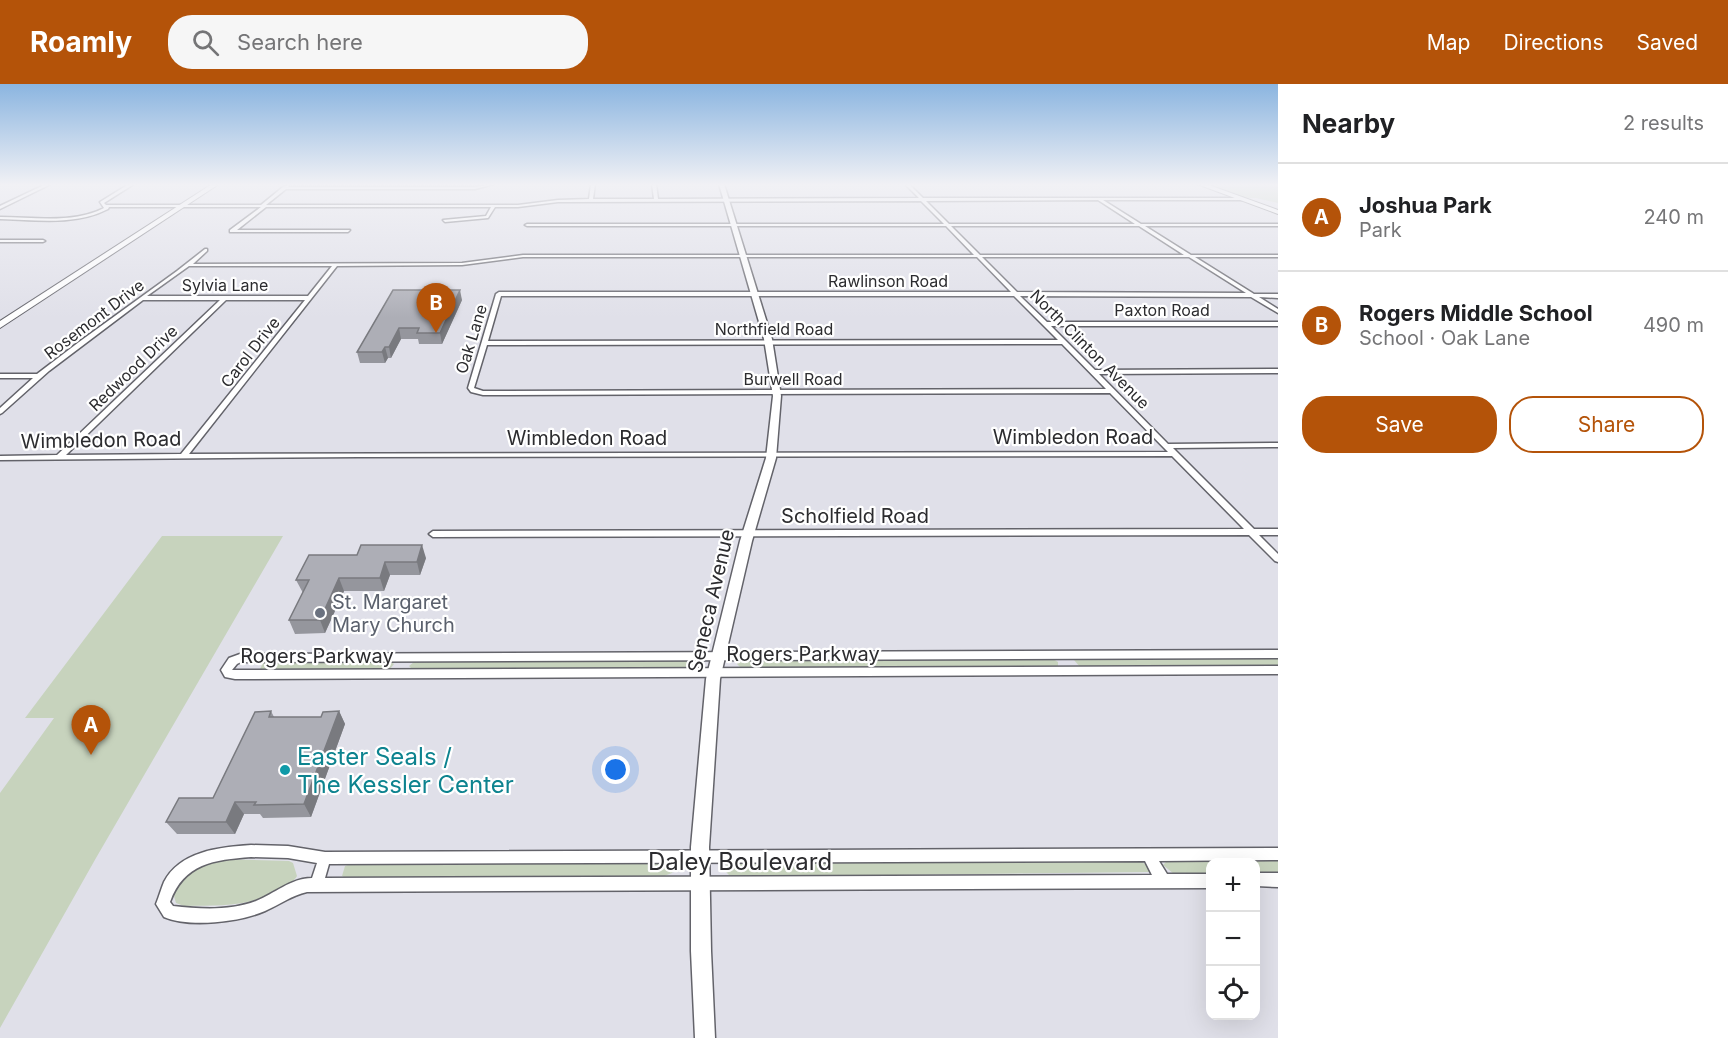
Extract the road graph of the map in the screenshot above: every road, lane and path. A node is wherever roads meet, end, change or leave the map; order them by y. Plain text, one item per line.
1 (148, 229) edge
2 (235, 229) edge
3 (735, 229) edge
4 (951, 229) edge
5 (1145, 229) edge
6 (348, 231) dead end
7 (43, 241) dead end
8 (2, 242) edge
9 (206, 250) dead end
10 (744, 256) junction
11 (978, 256) junction
12 (1188, 256) junction
13 (1278, 256) edge
14 (336, 264) junction
15 (190, 265) junction
16 (498, 294) joint
17 (755, 294) junction
18 (1016, 294) junction
19 (1252, 295) junction
20 (1278, 296) edge
21 (141, 298) junction
22 (224, 298) junction
23 (309, 298) junction
24 (1278, 311) edge
25 (1046, 324) junction
26 (1278, 324) edge
27 (0, 325) edge
28 (769, 342) junction
29 (1064, 342) junction
30 (484, 343) junction
31 (1278, 371) edge
32 (1093, 372) junction
33 (0, 376) edge
34 (40, 376) junction
35 (473, 391) joint
36 (1113, 391) junction
37 (777, 392) junction
38 (0, 412) edge
39 (1278, 445) edge
40 (1167, 446) junction
41 (1175, 454) junction
42 (772, 455) junction
43 (184, 456) junction
44 (60, 457) junction
45 (0, 458) edge
46 (1252, 532) junction
47 (1278, 532) edge
48 (433, 534) dead end
49 (748, 534) junction
50 (1278, 559) edge
51 (1278, 654) edge
52 (1062, 655) junction
53 (715, 664) junction
54 (1278, 670) edge
55 (1071, 671) junction
56 (1148, 854) junction
57 (1278, 854) edge
58 (700, 856) junction
59 (325, 858) junction
60 (1260, 880) edge
61 (1278, 880) edge
62 (1163, 881) junction
63 (1206, 881) edge
64 (700, 884) junction
65 (316, 885) junction
66 (705, 1038) edge

1 - 27 main road
2 - 6 street
3 - 10 street, Seneca Avenue
4 - 11 street, North Clinton Avenue
5 - 12 street
7 - 8 street
9 - 15 street, Rosemont Drive
10 - 11 street
10 - 14 street
10 - 17 street, Seneca Avenue
11 - 12 street
11 - 18 street, North Clinton Avenue
12 - 13 street
12 - 19 street
14 - 15 street
14 - 23 street, Carol Drive
15 - 21 street, Rosemont Drive
16 - 17 street, Rawlinson Road
16 - 30 street, Oak Lane
17 - 18 street, Rawlinson Road
17 - 28 street, Seneca Avenue
18 - 19 street, Rawlinson Road
18 - 25 street, North Clinton Avenue
19 - 20 street, Rawlinson Road
19 - 24 street
21 - 22 street, Sylvia Lane
21 - 34 street, Rosemont Drive
22 - 23 street, Sylvia Lane
22 - 44 street, Redwood Drive
23 - 43 street, Carol Drive
25 - 26 street, Paxton Road
25 - 29 street, North Clinton Avenue
28 - 29 street, Northfield Road
28 - 30 street, Northfield Road
28 - 37 street, Seneca Avenue
29 - 32 street, North Clinton Avenue
30 - 35 street, Oak Lane
31 - 32 street
32 - 36 street, North Clinton Avenue
33 - 34 street
34 - 38 street, Rosemont Drive
35 - 37 street, Burwell Road
36 - 37 street, Burwell Road
36 - 40 street, North Clinton Avenue
37 - 42 street, Seneca Avenue
39 - 40 street, Wimbledon Road
40 - 41 street, North Clinton Avenue
41 - 42 street, Wimbledon Road
41 - 46 street, North Clinton Avenue
42 - 43 street, Wimbledon Road
42 - 49 street, Seneca Avenue
43 - 44 street, Wimbledon Road
44 - 45 street, Wimbledon Road
46 - 47 street, Scholfield Road
46 - 49 street, Scholfield Road
46 - 50 street, North Clinton Avenue
48 - 49 street, Scholfield Road
49 - 53 street, Seneca Avenue
51 - 52 street, Rogers Parkway
52 - 53 street, Rogers Parkway
52 - 55 street
53 - 53 street, Rogers Parkway
53 - 55 street, Rogers Parkway
53 - 58 street, Seneca Avenue
54 - 55 street, Rogers Parkway
56 - 57 street, Daley Boulevard
56 - 58 street, Daley Boulevard
56 - 62 street
58 - 59 street, Daley Boulevard
58 - 64 street, Seneca Avenue
59 - 65 street
59 - 65 street, Daley Boulevard
60 - 61 street
62 - 63 street, Daley Boulevard
62 - 64 street, Daley Boulevard
64 - 65 street, Daley Boulevard
64 - 66 street, Seneca Avenue

